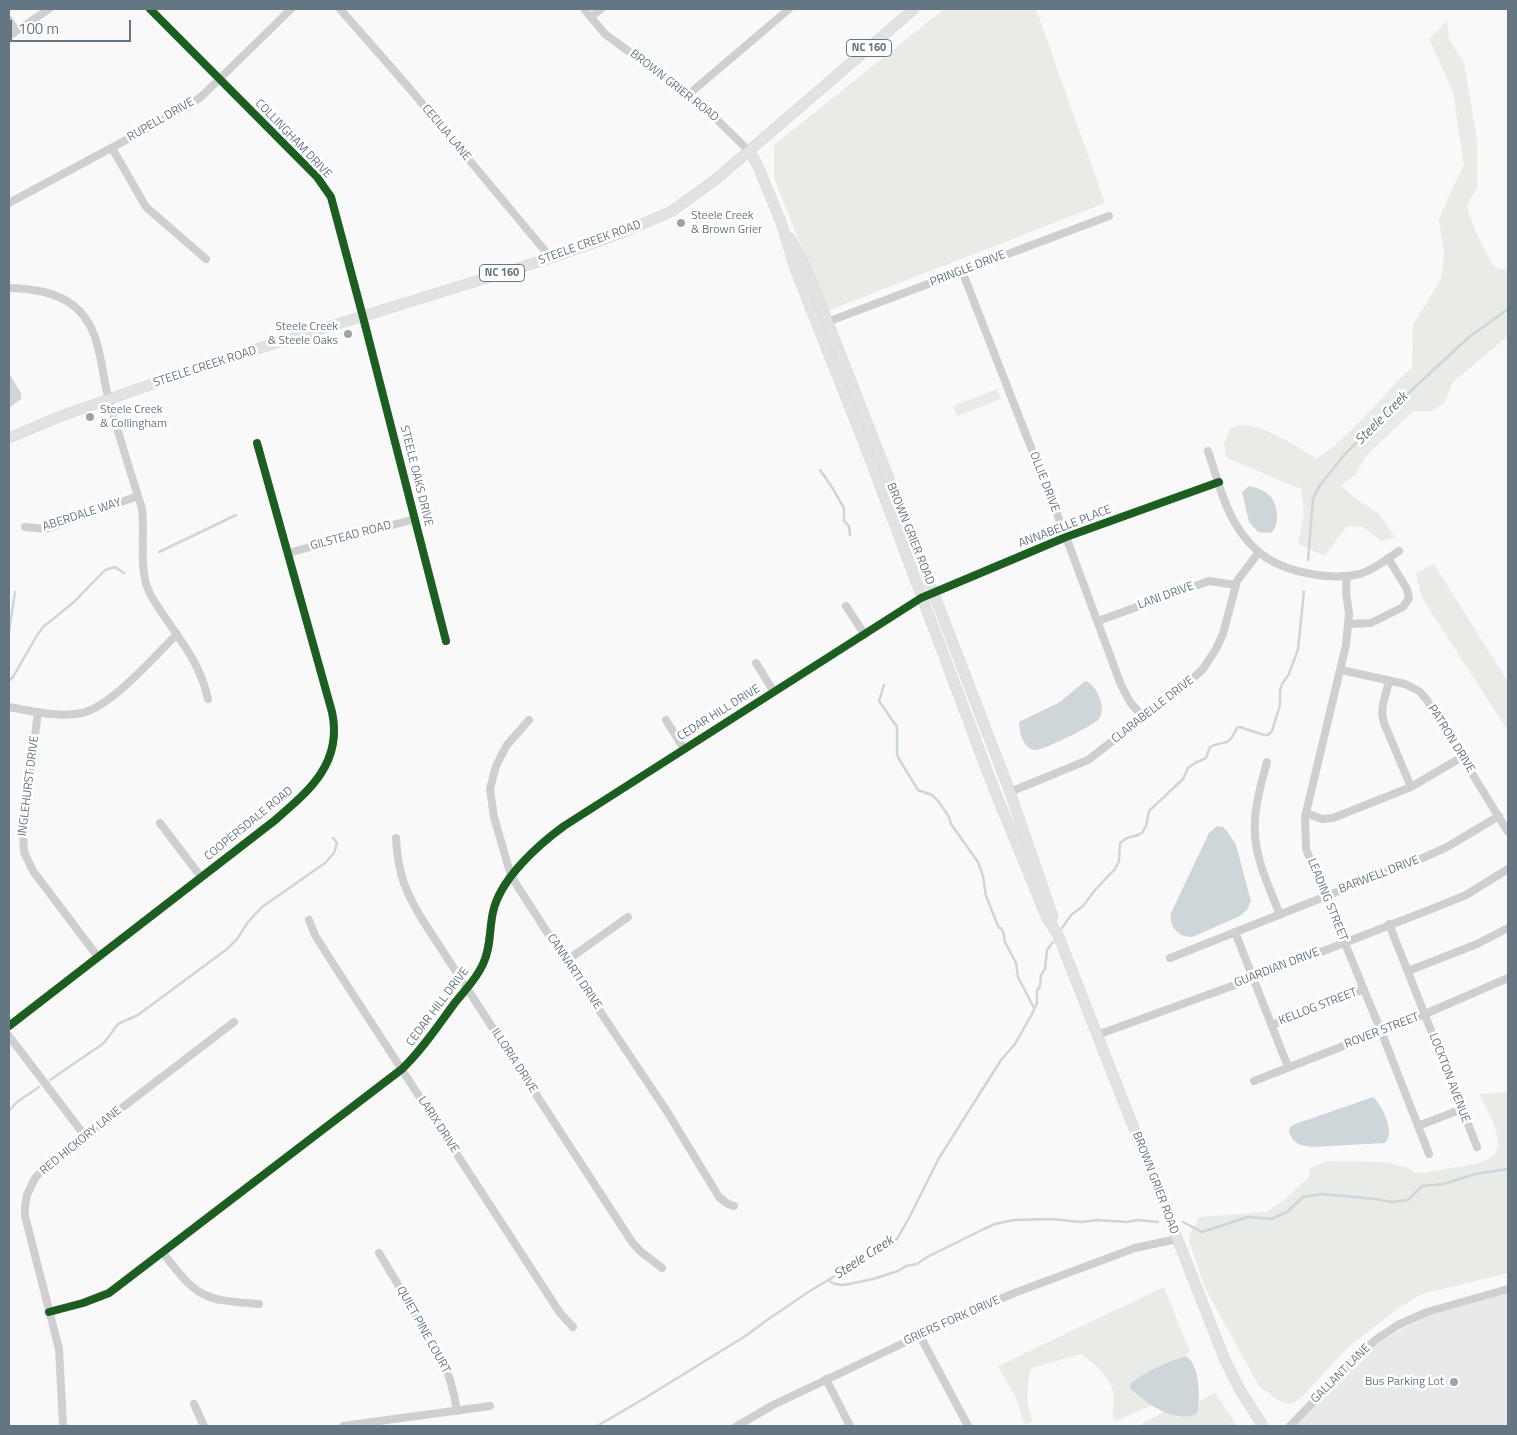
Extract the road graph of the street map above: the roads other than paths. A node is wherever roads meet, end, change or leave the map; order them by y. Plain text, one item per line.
1 (49, 9) edge
2 (150, 9) edge
3 (291, 9) edge
4 (340, 9) edge
5 (584, 9) edge
6 (601, 9) edge
7 (790, 9) edge
8 (914, 9) edge
9 (591, 17) junction
10 (9, 20) edge
11 (16, 30) junction
12 (9, 36) edge
13 (219, 80) junction
14 (689, 94) junction
15 (112, 148) junction
16 (749, 152) junction
17 (9, 203) edge
18 (1109, 216) dead end
19 (781, 222) junction
20 (551, 258) junction
21 (206, 259) dead end
22 (962, 271) junction
23 (9, 288) edge
24 (363, 316) junction
25 (827, 322) junction
26 (108, 399) junction
27 (9, 438) edge
28 (257, 443) dead end
29 (1208, 451) dead end
30 (1219, 482) junction
31 (138, 496) junction
32 (415, 519) junction
33 (25, 528) dead end
34 (1066, 537) junction
35 (1399, 551) dead end
36 (288, 552) junction
37 (1259, 552) junction
38 (1388, 558) junction
39 (1347, 576) junction
40 (1236, 585) junction
41 (934, 594) junction
42 (921, 598) junction
43 (846, 606) dead end
44 (1098, 621) junction
45 (1348, 624) junction
46 (177, 634) junction
47 (865, 635) junction
48 (446, 641) dead end
49 (756, 663) dead end
50 (1340, 670) junction
51 (1389, 681) junction
52 (956, 690) junction
53 (774, 692) junction
54 (208, 699) dead end
55 (9, 707) edge
56 (38, 712) junction
57 (1144, 718) junction
58 (529, 720) dead end
59 (666, 720) dead end
60 (684, 749) junction
61 (1462, 757) junction
62 (1267, 762) dead end
63 (1411, 788) junction
64 (1010, 792) junction
65 (1306, 814) junction
66 (1499, 816) junction
67 (160, 823) dead end
68 (1508, 832) edge
69 (396, 838) dead end
70 (1508, 869) edge
71 (512, 876) junction
72 (201, 877) junction
73 (1326, 896) junction
74 (1280, 915) junction
75 (628, 917) dead end
76 (309, 920) dead end
77 (1389, 924) junction
78 (1508, 928) edge
79 (1236, 932) junction
80 (1058, 935) junction
81 (1344, 941) junction
82 (98, 957) junction
83 (1170, 958) dead end
84 (566, 960) junction
85 (1408, 971) junction
86 (1254, 978) junction
87 (1508, 978) edge
88 (467, 989) junction
89 (1364, 989) junction
90 (1425, 1014) junction
91 (234, 1022) dead end
92 (1272, 1025) junction
93 (9, 1026) edge
94 (1381, 1031) junction
95 (1097, 1034) junction
96 (9, 1036) edge
97 (1288, 1067) junction
98 (402, 1069) junction
99 (1254, 1080) dead end
100 (1462, 1108) junction
101 (1418, 1126) junction
102 (85, 1136) junction
103 (1477, 1147) dead end
104 (1429, 1154) dead end
105 (734, 1206) dead end
106 (1176, 1239) junction
107 (163, 1253) junction
108 (379, 1253) dead end
109 (662, 1268) dead end
110 (1508, 1289) edge
111 (259, 1304) dead end
112 (50, 1312) junction
113 (573, 1327) dead end
114 (920, 1336) junction
115 (826, 1379) junction
116 (194, 1404) dead end
117 (490, 1406) dead end
118 (457, 1411) junction
119 (63, 1426) edge
120 (204, 1426) edge
121 (343, 1426) edge
122 (737, 1426) edge
123 (850, 1426) edge
124 (968, 1426) edge
125 (1262, 1426) edge
126 (1290, 1426) edge

1 - 11 street
2 - 13 street, COLLINGHAM DRIVE
3 - 13 street, RUPELL DRIVE
4 - 20 street, CECILIA LANE
5 - 9 street, BROWN GRIER ROAD
6 - 9 street
7 - 14 street
8 - 16 main road, STEELE CREEK ROAD / NC 160
9 - 14 street, BROWN GRIER ROAD
10 - 11 street
11 - 12 street
13 - 15 street, RUPELL DRIVE
13 - 24 street, COLLINGHAM DRIVE
14 - 16 street, BROWN GRIER ROAD
15 - 17 street, RUPELL DRIVE
15 - 21 street
16 - 19 main road, BROWN GRIER ROAD
16 - 20 main road, STEELE CREEK ROAD / NC 160
18 - 22 street, PRINGLE DRIVE
19 - 25 main road, BROWN GRIER ROAD
19 - 42 main road, BROWN GRIER ROAD
20 - 24 main road, STEELE CREEK ROAD / NC 160
22 - 25 street, PRINGLE DRIVE
22 - 34 street, OLLIE DRIVE
23 - 26 street
24 - 26 main road, STEELE CREEK ROAD / NC 160
24 - 32 street, STEELE OAKS DRIVE
25 - 41 main road, BROWN GRIER ROAD
26 - 27 main road, STEELE CREEK ROAD / NC 160
26 - 31 street
28 - 36 street, COOPERSDALE ROAD
29 - 30 street
30 - 34 street, ANNABELLE PLACE
30 - 37 street
31 - 33 street, ABERDALE WAY
31 - 46 street
32 - 36 street, GILSTEAD ROAD
32 - 48 street, STEELE OAKS DRIVE
34 - 41 street, ANNABELLE PLACE
34 - 44 street, OLLIE DRIVE
35 - 38 street
36 - 72 street, COOPERSDALE ROAD
37 - 39 street
37 - 40 street, CLARABELLE DRIVE
38 - 39 street
38 - 45 street
39 - 45 street, LEADING STREET
40 - 44 street, LANI DRIVE
40 - 57 street, CLARABELLE DRIVE
41 - 42 street, ANNABELLE PLACE
41 - 64 main road, BROWN GRIER ROAD
42 - 47 street, CEDAR HILL DRIVE
42 - 52 main road, BROWN GRIER ROAD
43 - 47 street
44 - 57 street, OLLIE DRIVE
45 - 50 street, LEADING STREET
46 - 54 street
46 - 56 street
47 - 53 street, CEDAR HILL DRIVE
49 - 53 street
50 - 51 street, PATRON DRIVE
50 - 65 street, LEADING STREET
51 - 61 street, PATRON DRIVE
51 - 63 street
52 - 64 main road
52 - 80 main road, BROWN GRIER ROAD
53 - 60 street, CEDAR HILL DRIVE
55 - 56 street
56 - 82 street, INGLEHURST DRIVE
57 - 64 street, CLARABELLE DRIVE
58 - 71 street, CANNARTI DRIVE
59 - 60 street
60 - 71 street, CEDAR HILL DRIVE
61 - 63 street
61 - 66 street, PATRON DRIVE
62 - 74 street
63 - 65 street
64 - 80 main road, BROWN GRIER ROAD
65 - 73 street, LEADING STREET
66 - 68 street, PATRON DRIVE
66 - 73 street, BARWELL DRIVE
67 - 72 street
69 - 88 street, ILLORIA DRIVE
70 - 77 street, GUARDIAN DRIVE
71 - 84 street, CANNARTI DRIVE
71 - 88 street, CEDAR HILL DRIVE
72 - 82 street, COOPERSDALE ROAD
73 - 74 street, BARWELL DRIVE
73 - 81 street, LEADING STREET
74 - 79 street, BARWELL DRIVE
75 - 84 street
76 - 98 street, LARIX DRIVE
77 - 81 street, GUARDIAN DRIVE
77 - 85 street, LOCKTON AVENUE
78 - 85 street
79 - 83 street, BARWELL DRIVE
79 - 86 street
80 - 95 main road, BROWN GRIER ROAD
81 - 86 street, GUARDIAN DRIVE
81 - 89 street, LEADING STREET
82 - 93 street, COOPERSDALE ROAD
84 - 105 street, CANNARTI DRIVE
85 - 90 street, LOCKTON AVENUE
86 - 92 street
86 - 95 street, GUARDIAN DRIVE
87 - 90 street, ROVER STREET
88 - 98 street, CEDAR HILL DRIVE
88 - 109 street, ILLORIA DRIVE
89 - 92 street, KELLOG STREET
89 - 94 street, LEADING STREET
90 - 94 street, ROVER STREET
90 - 100 street, LOCKTON AVENUE
91 - 102 street, RED HICKORY LANE
92 - 97 street
94 - 97 street, ROVER STREET
94 - 101 street, LEADING STREET
95 - 106 main road, BROWN GRIER ROAD
96 - 102 street
97 - 99 street, ROVER STREET
98 - 107 street, CEDAR HILL DRIVE
98 - 113 street, LARIX DRIVE
100 - 101 street
100 - 103 street, LOCKTON AVENUE
101 - 104 street, LEADING STREET
102 - 112 street, RED HICKORY LANE
106 - 114 street, GRIERS FORK DRIVE
106 - 125 main road, BROWN GRIER ROAD
107 - 111 street
107 - 112 street, CEDAR HILL DRIVE
108 - 118 street, QUIET PINE COURT
110 - 126 street, GALLANT LANE
112 - 119 street, RED HICKORY LANE
114 - 115 street, GRIERS FORK DRIVE
114 - 124 street
115 - 122 street, GRIERS FORK DRIVE
115 - 123 street
116 - 120 street
117 - 118 street
118 - 121 street

